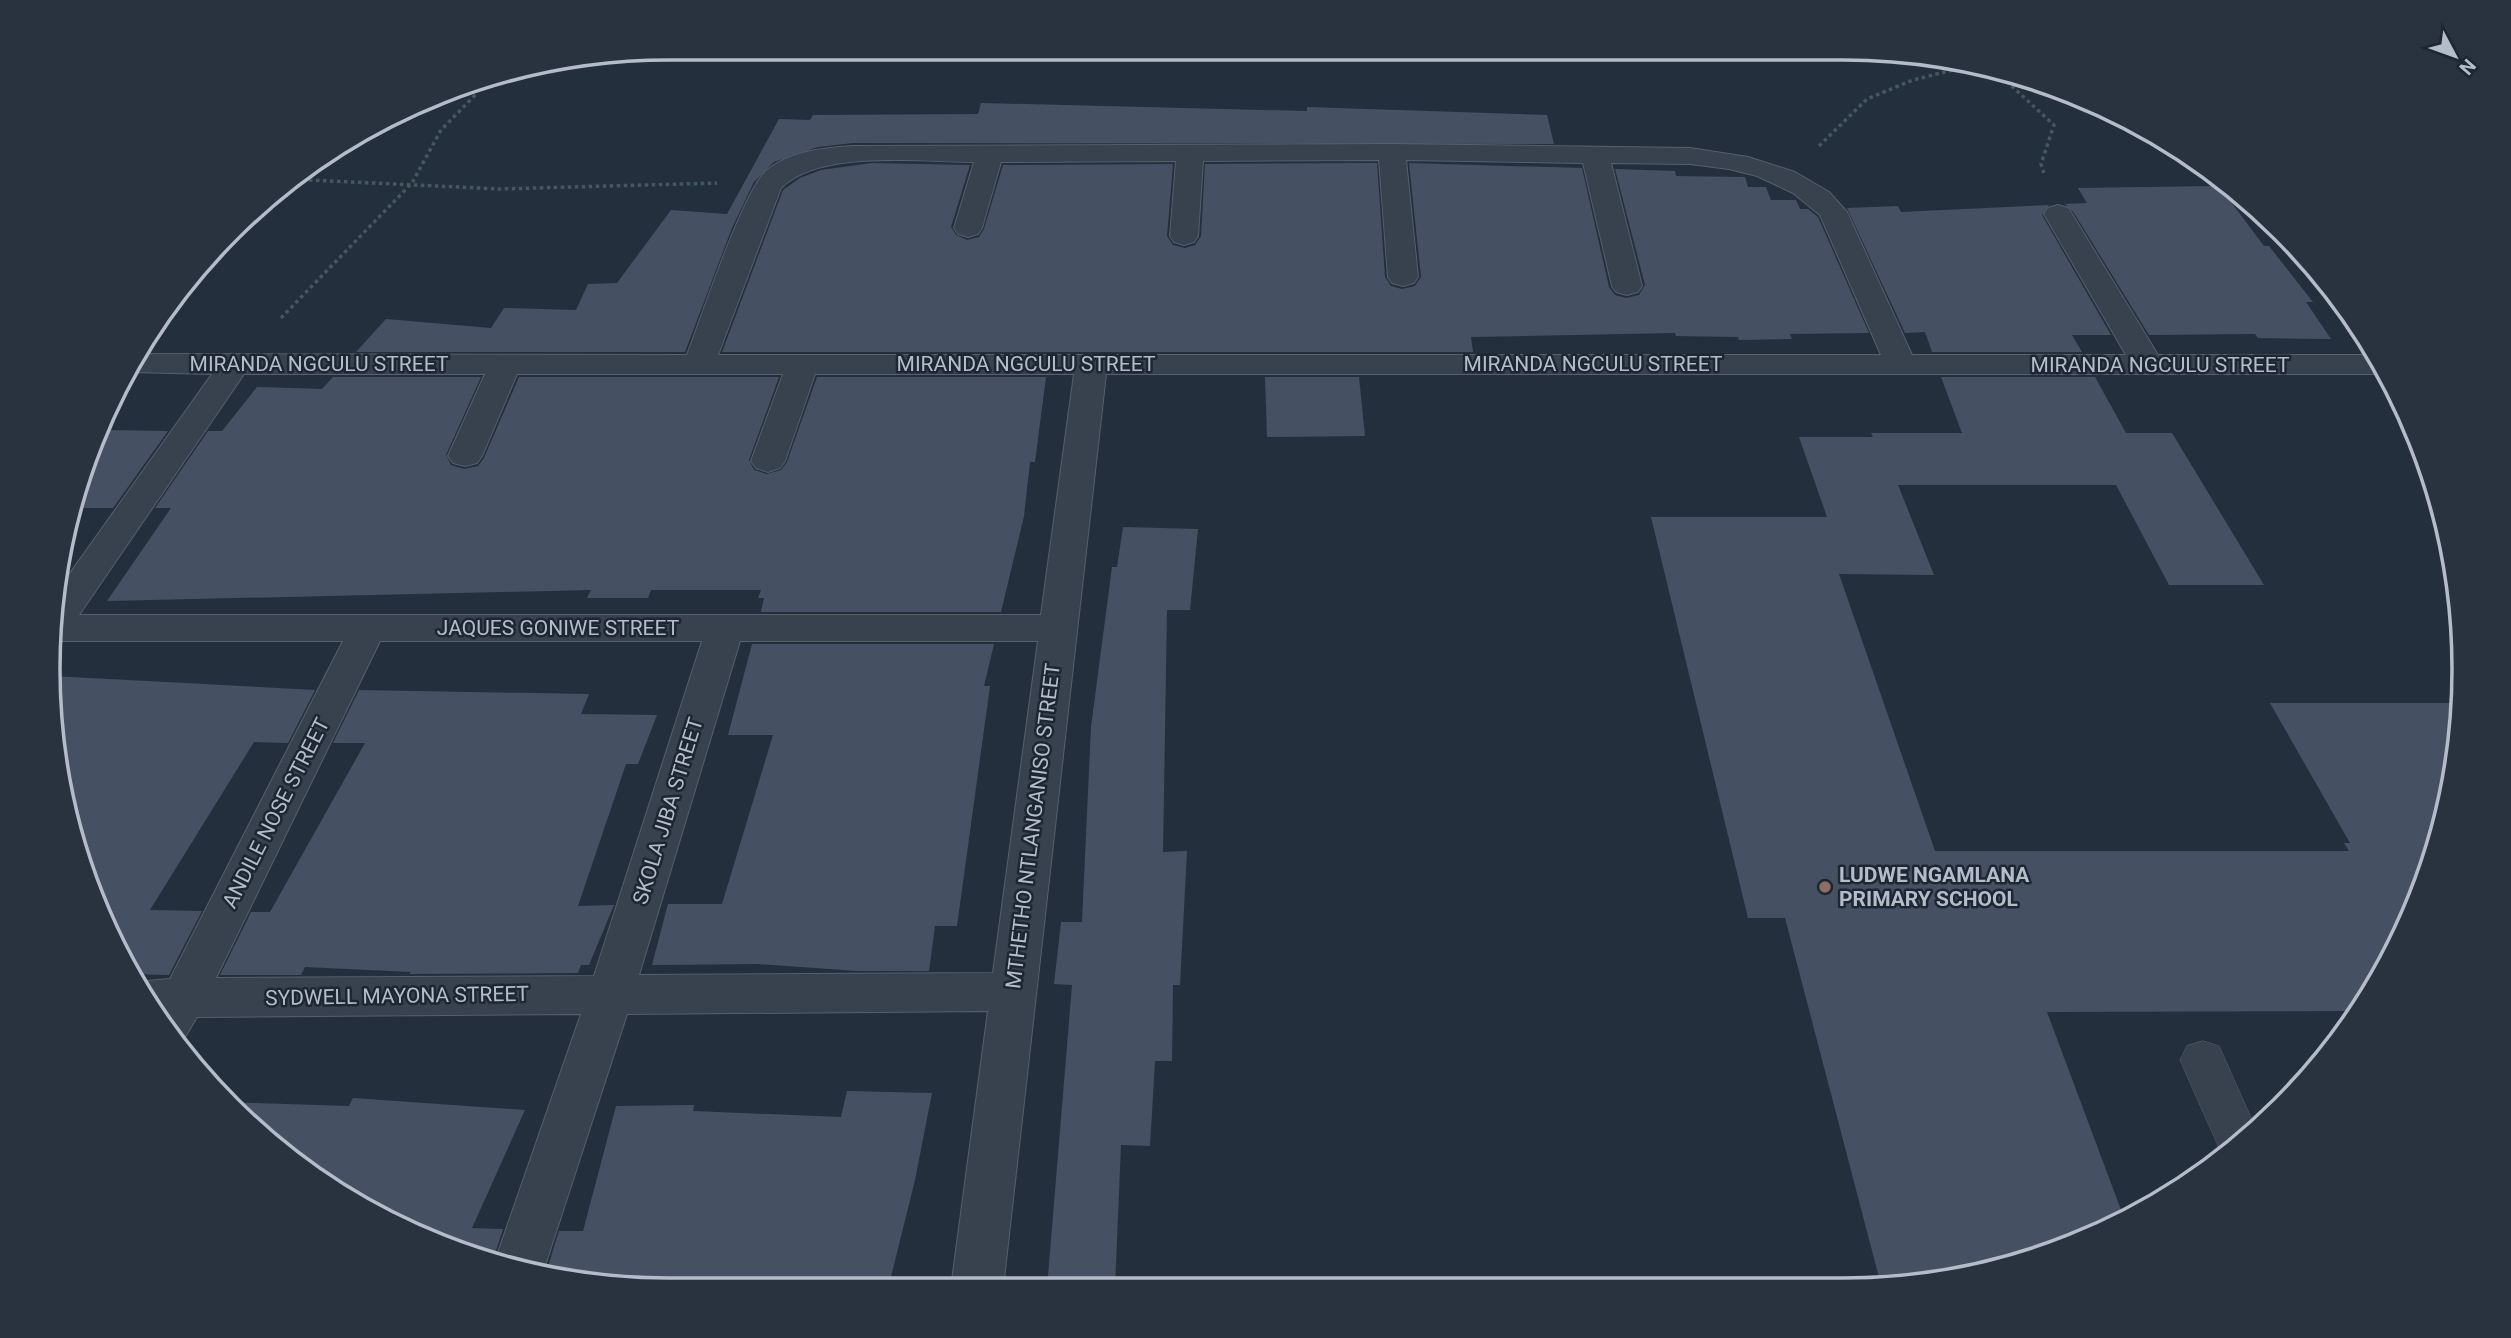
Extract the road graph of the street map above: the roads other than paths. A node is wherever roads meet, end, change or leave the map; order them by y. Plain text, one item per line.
1 (1392, 152) junction
2 (990, 153) junction
3 (1190, 153) junction
4 (1595, 154) junction
5 (2058, 214) road end
6 (968, 228) dead end
7 (1184, 236) dead end
8 (1403, 277) dead end
9 (1627, 286) dead end
10 (1900, 363) junction
11 (141, 364) edge
12 (236, 364) junction
13 (505, 364) junction
14 (699, 364) junction
15 (802, 364) junction
16 (1091, 365) junction
17 (2148, 365) junction
18 (2371, 366) edge
19 (465, 456) dead end
20 (768, 461) dead end
21 (63, 610) edge
22 (61, 628) edge
23 (368, 628) junction
24 (725, 628) junction
25 (1058, 628) junction
26 (1012, 992) junction
27 (611, 993) junction
28 (164, 1009) edge
29 (2203, 1060) dead end
30 (2235, 1135) edge
31 (522, 1260) edge
32 (978, 1278) edge

1 - 3 street
1 - 4 street
1 - 8 street
2 - 3 street
2 - 6 street
2 - 14 street
3 - 7 street
4 - 9 street
4 - 10 street
5 - 17 street
10 - 16 street, MIRANDA NGCULU STREET
10 - 17 street, MIRANDA NGCULU STREET
11 - 12 street, MIRANDA NGCULU STREET
12 - 13 street, MIRANDA NGCULU STREET
12 - 21 street
13 - 14 street, MIRANDA NGCULU STREET
13 - 19 street
14 - 15 street, MIRANDA NGCULU STREET
15 - 16 street, MIRANDA NGCULU STREET
15 - 20 street
16 - 25 street, MTHETHO NTLANGANISO STREET
17 - 18 street, MIRANDA NGCULU STREET
22 - 23 street, JAQUES GONIWE STREET
23 - 24 street, JAQUES GONIWE STREET
23 - 28 street, ANDILE NOSE STREET
24 - 25 street, JAQUES GONIWE STREET
24 - 27 street, SKOLA JIBA STREET
25 - 26 street, MTHETHO NTLANGANISO STREET
26 - 27 street, SYDWELL MAYONA STREET
26 - 32 street, MTHETHO NTLANGANISO STREET
27 - 28 street, SYDWELL MAYONA STREET
27 - 31 street
29 - 30 lane

